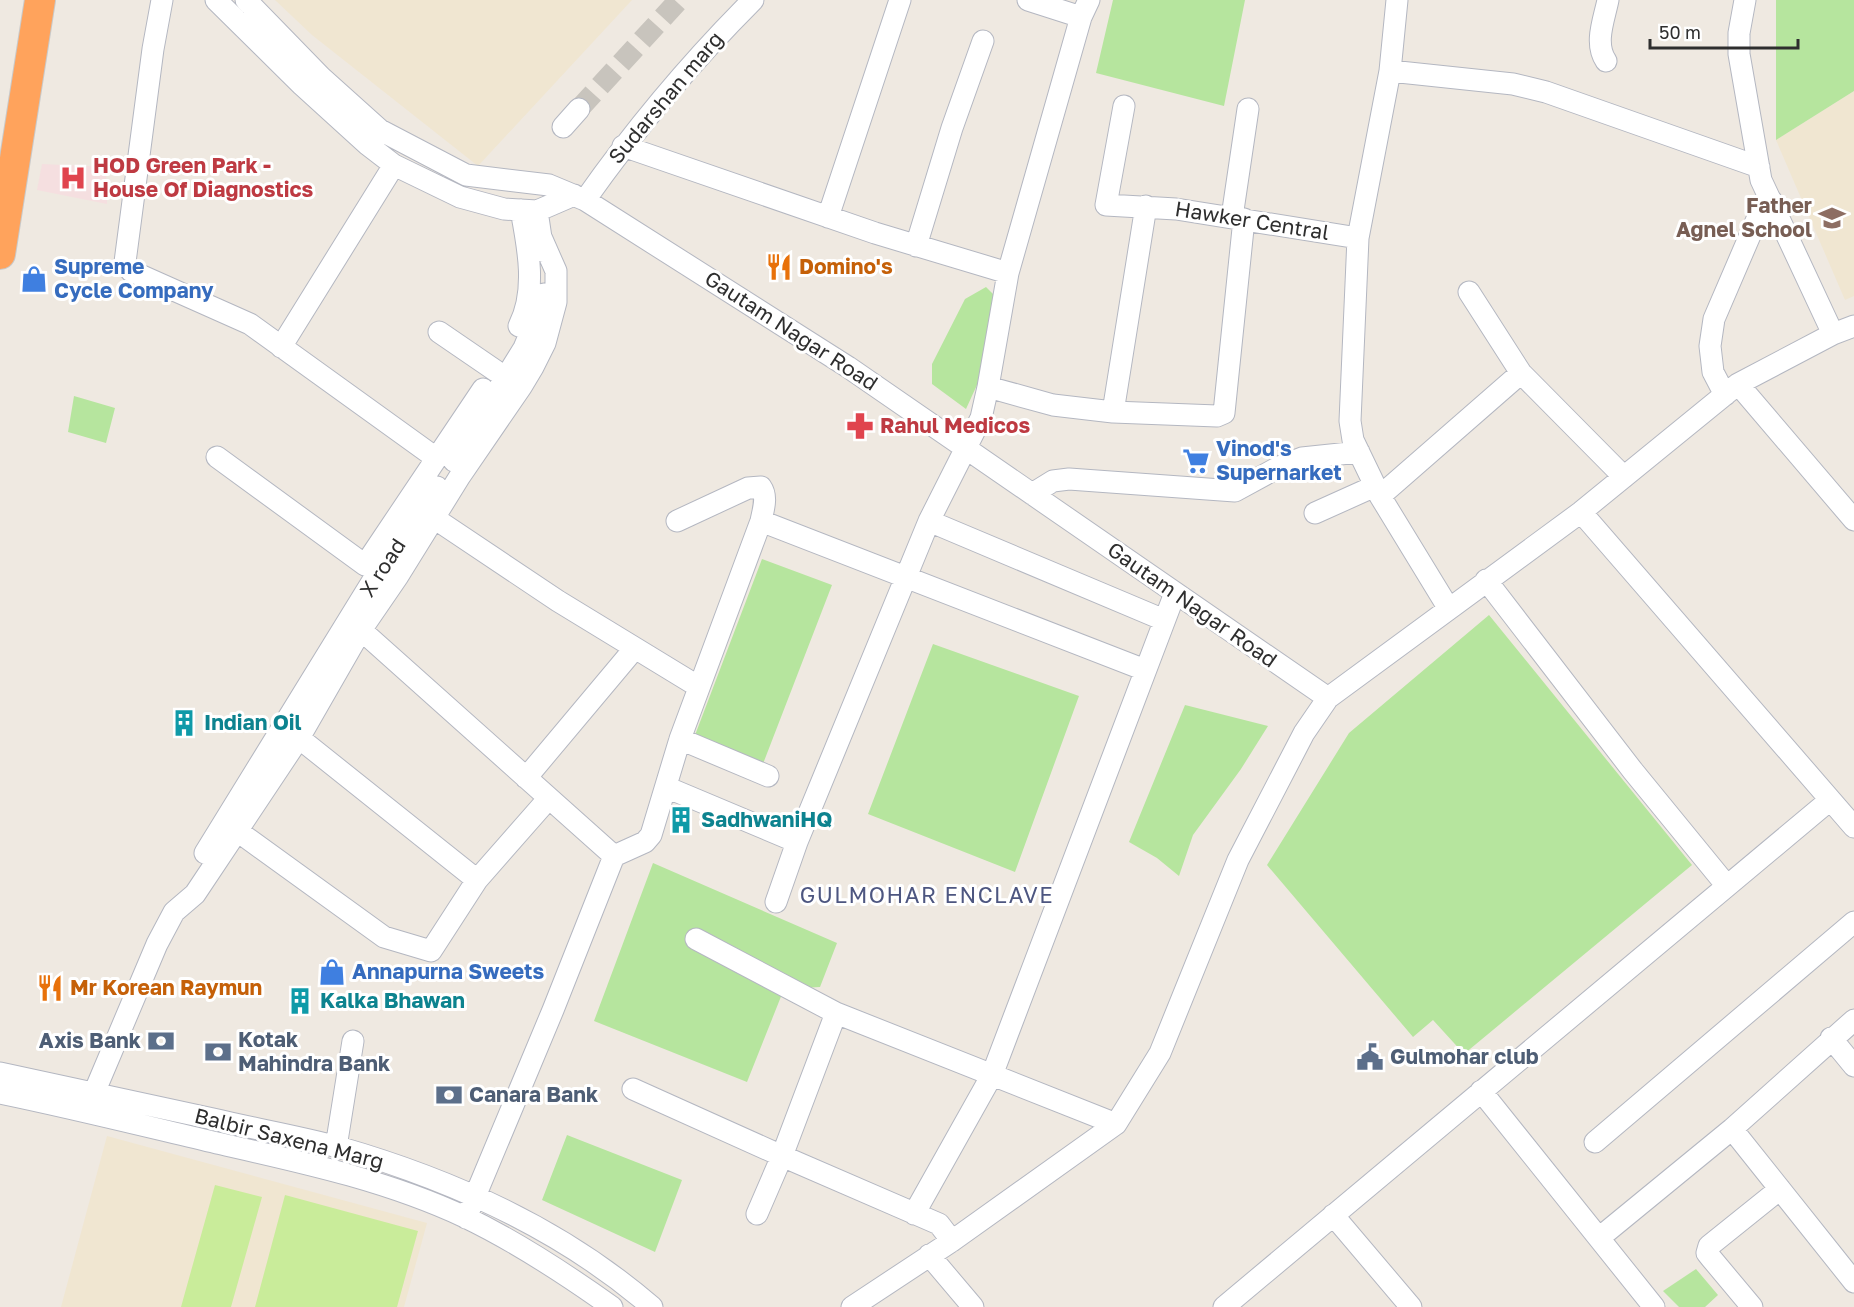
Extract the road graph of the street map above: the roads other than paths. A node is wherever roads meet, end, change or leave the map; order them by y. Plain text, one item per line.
1 (40, 0) edge
2 (162, 0) edge
3 (216, 0) edge
4 (246, 0) edge
5 (753, 0) edge
6 (900, 0) edge
7 (1028, 0) edge
8 (1397, 0) edge
9 (1608, 0) edge
10 (1745, 0) edge
11 (1085, 9) edge
12 (983, 41) dead end
13 (1606, 61) dead end
14 (1390, 71) junction
15 (1124, 106) dead end
16 (579, 109) tunnel mouth
17 (1248, 109) dead end
18 (562, 127) dead end
19 (623, 146) junction
20 (394, 165) junction
21 (1759, 167) junction
22 (579, 198) junction
23 (1771, 200) junction
24 (1146, 206) junction
25 (529, 211) junction
26 (828, 217) junction
27 (1238, 218) junction
28 (542, 237) junction
29 (1358, 238) junction
30 (916, 246) junction
31 (0, 254) edge
32 (1008, 273) junction
33 (1469, 292) dead end
34 (1854, 326) edge
35 (439, 332) dead end
36 (1833, 334) junction
37 (281, 346) junction
38 (496, 371) junction
39 (1521, 373) junction
40 (988, 387) junction
41 (1731, 389) junction
42 (1113, 412) junction
43 (967, 448) junction
44 (1359, 452) junction
45 (217, 457) dead end
46 (436, 458) junction
47 (1623, 477) junction
48 (1378, 491) junction
49 (1032, 494) junction
50 (1581, 512) junction
51 (1315, 513) dead end
52 (434, 518) junction
53 (1854, 520) edge
54 (677, 521) dead end
55 (761, 521) junction
56 (929, 521) junction
57 (907, 578) junction
58 (1486, 580) junction
59 (1175, 593) junction
60 (1449, 609) junction
61 (1164, 620) junction
62 (361, 630) junction
63 (635, 648) junction
64 (1145, 670) junction
65 (699, 687) junction
66 (1328, 698) junction
67 (299, 738) junction
68 (680, 739) junction
69 (768, 776) dead end
70 (526, 778) junction
71 (666, 787) junction
72 (549, 798) junction
73 (1830, 800) junction
74 (1854, 827) edge
75 (236, 830) junction
76 (797, 842) junction
77 (614, 856) junction
78 (477, 880) junction
79 (1727, 886) junction
80 (776, 902) dead end
81 (174, 912) junction
82 (1854, 922) edge
83 (696, 939) dead end
84 (836, 1013) junction
85 (1854, 1020) edge
86 (1831, 1038) junction
87 (353, 1041) dead end
88 (1854, 1066) edge
89 (0, 1073) edge
90 (992, 1075) junction
91 (633, 1089) dead end
92 (1481, 1091) junction
93 (0, 1093) edge
94 (91, 1102) junction
95 (1116, 1124) junction
96 (1732, 1129) junction
97 (1595, 1142) dead end
98 (336, 1147) junction
99 (782, 1156) junction
100 (1780, 1189) junction
101 (475, 1197) junction
102 (757, 1214) dead end
103 (915, 1214) junction
104 (1333, 1215) junction
105 (466, 1218) junction
106 (1599, 1238) junction
107 (952, 1241) junction
108 (929, 1256) junction
109 (1854, 1282) edge
110 (1407, 1306) edge
111 (612, 1307) edge
112 (652, 1307) edge
113 (852, 1307) edge
114 (973, 1307) edge
115 (1224, 1307) edge
116 (1654, 1307) edge
117 (1752, 1307) edge

1 - 31 highway
2 - 37 street
3 - 20 street
4 - 22 street, Gautam Nagar Road
5 - 19 street, Sudarshan marg
6 - 26 street
7 - 11 street
8 - 14 street
9 - 13 street
10 - 21 street
11 - 32 street
12 - 30 street
14 - 21 street
14 - 29 street
15 - 24 street, Hawker Central
16 - 18 street
17 - 27 street
19 - 22 street, Sudarshan marg
19 - 26 street
20 - 25 street
20 - 37 street
21 - 23 street
22 - 25 street
22 - 43 street, Gautam Nagar Road
23 - 36 street
23 - 41 street
24 - 27 street, Hawker Central
24 - 42 street
25 - 28 street, X road
25 - 38 street
26 - 30 street
27 - 29 street, Hawker Central
27 - 42 street
28 - 52 street
28 - 81 street, X road
29 - 44 street
30 - 32 street
32 - 40 street
33 - 39 street
34 - 36 street
35 - 38 street
36 - 41 street
37 - 46 street
38 - 46 street
39 - 47 street
39 - 48 street
40 - 42 street
40 - 43 street
41 - 47 street
41 - 53 street
43 - 49 street, Gautam Nagar Road
43 - 56 street
44 - 48 street
44 - 49 street
45 - 46 street
47 - 50 street
48 - 51 street
48 - 60 street
49 - 59 street, Gautam Nagar Road
50 - 58 street
50 - 73 street
52 - 62 street
52 - 63 street
54 - 55 street
55 - 57 street
55 - 65 street
56 - 57 street
56 - 61 street
57 - 64 street
57 - 76 street
58 - 60 street
58 - 79 street
59 - 61 street
59 - 66 street, Gautam Nagar Road
60 - 66 street
61 - 64 street
62 - 67 street
62 - 70 street
63 - 65 street
63 - 70 street
64 - 90 street
65 - 68 street
66 - 95 street
67 - 75 street
67 - 78 street
68 - 69 street
68 - 71 street
70 - 72 street
71 - 76 street
71 - 77 street
72 - 77 street
72 - 78 street
73 - 74 street
73 - 79 street
75 - 78 street
75 - 81 street
76 - 80 street
77 - 101 street
79 - 92 street
81 - 94 street, X road
82 - 97 street
83 - 84 street
84 - 90 street
84 - 99 street
85 - 86 street
86 - 88 street
86 - 96 street
87 - 98 street
89 - 94 street, Balbir Saxena Marg
90 - 95 street
90 - 103 street
91 - 99 street
92 - 104 street
92 - 106 street
93 - 94 street, Balbir Saxena Marg
94 - 98 street, Balbir Saxena Marg
94 - 105 street, Balbir Saxena Marg
95 - 107 street
96 - 100 street
96 - 106 street
98 - 101 street, Balbir Saxena Marg
99 - 102 street
99 - 103 street
100 - 109 street
100 - 117 street
101 - 105 street
101 - 112 street, Balbir Saxena Marg
103 - 107 street
104 - 110 street
104 - 115 street
105 - 111 street, Balbir Saxena Marg
106 - 116 street
107 - 108 street
108 - 113 street
108 - 114 street

